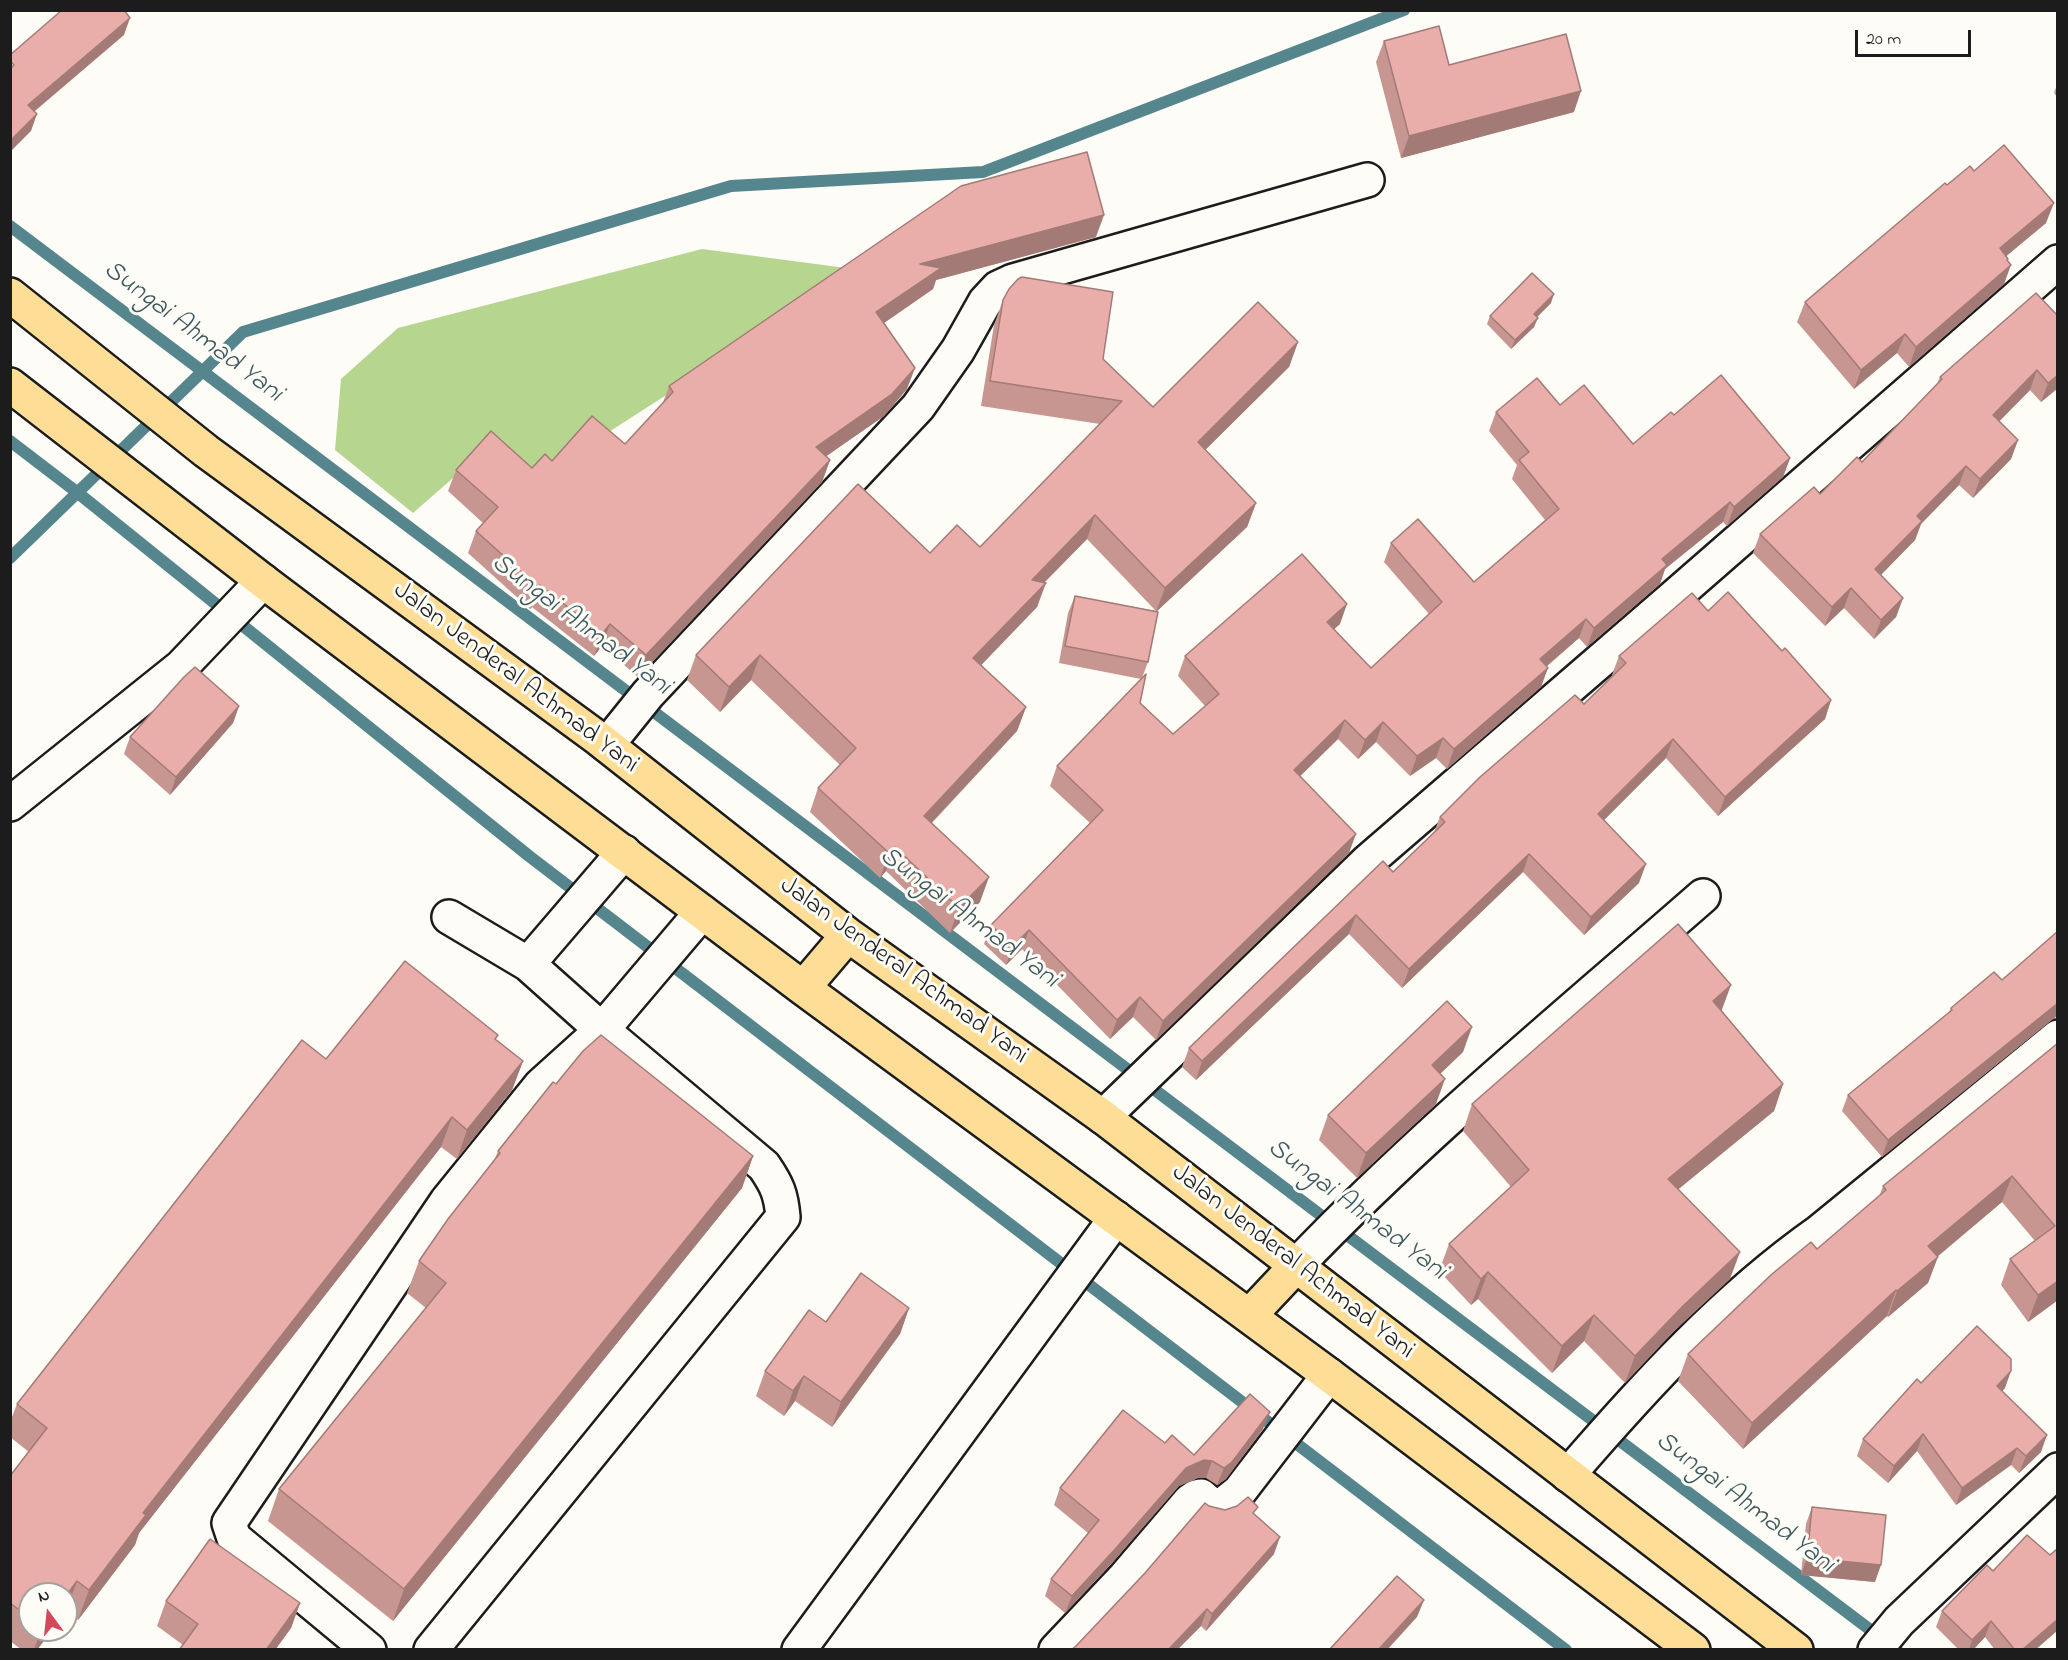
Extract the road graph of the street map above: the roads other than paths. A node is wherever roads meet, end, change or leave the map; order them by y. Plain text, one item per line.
1 (1367, 180) dead end
2 (2058, 262) edge
3 (10, 295) edge
4 (11, 386) edge
5 (253, 591) junction
6 (607, 745) junction
7 (10, 804) edge
8 (624, 852) junction
9 (1703, 896) dead end
10 (702, 912) junction
11 (449, 917) dead end
12 (849, 935) junction
13 (528, 964) junction
14 (803, 988) junction
15 (602, 1030) junction
16 (2058, 1037) edge
17 (1103, 1117) junction
18 (1116, 1218) junction
19 (1296, 1266) junction
20 (1249, 1316) junction
21 (1329, 1375) junction
22 (2058, 1470) edge
23 (1568, 1474) junction
24 (1875, 1649) edge
25 (369, 1650) edge
26 (431, 1650) edge
27 (799, 1650) edge
28 (1056, 1650) edge
29 (1693, 1650) edge
30 (1796, 1650) edge

1 - 6 street
2 - 17 street
3 - 6 highway, Jalan Jenderal Achmad Yani
4 - 5 highway
5 - 7 street
5 - 8 highway
6 - 12 highway, Jalan Jenderal Achmad Yani
8 - 10 highway
8 - 13 street
9 - 19 street
10 - 14 highway
10 - 15 street
11 - 13 street
12 - 14 highway
12 - 17 highway, Jalan Jenderal Achmad Yani
13 - 15 street
14 - 18 highway
15 - 25 street
15 - 26 street
16 - 23 street
17 - 19 highway, Jalan Jenderal Achmad Yani
18 - 20 highway
18 - 27 street
19 - 20 highway
19 - 23 highway, Jalan Jenderal Achmad Yani
20 - 21 highway
21 - 28 street
21 - 29 highway
22 - 24 street
23 - 30 highway, Jalan Jenderal Achmad Yani

